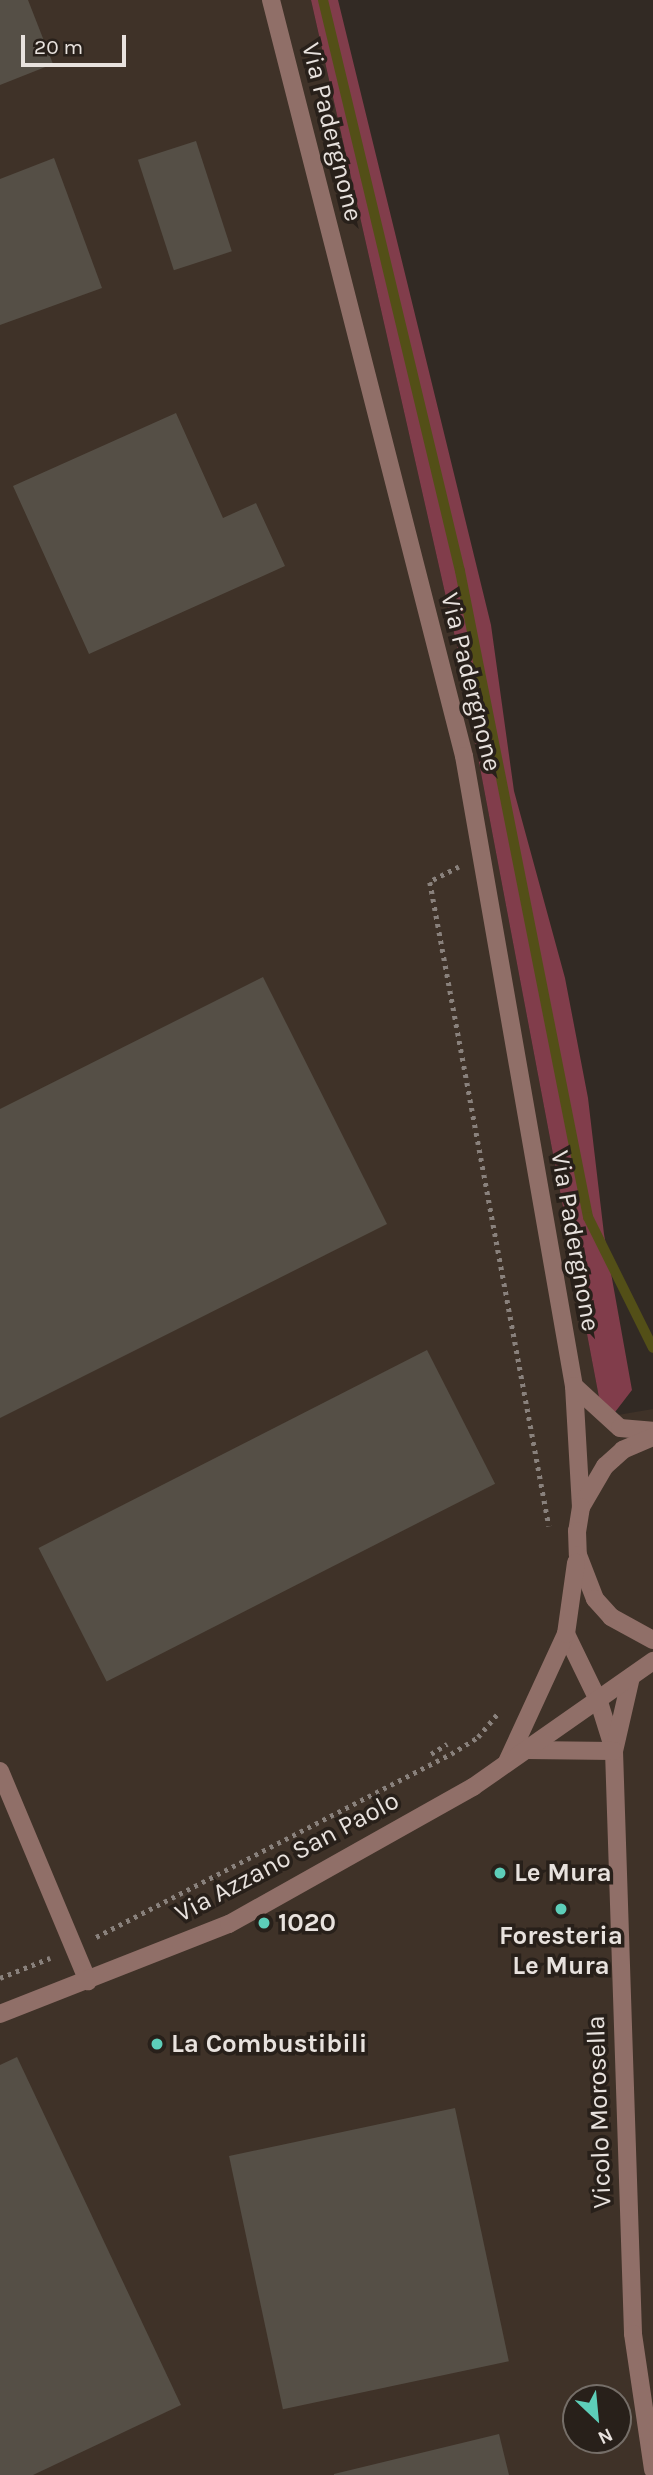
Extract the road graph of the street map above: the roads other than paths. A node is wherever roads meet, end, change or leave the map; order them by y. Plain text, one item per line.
1 (271, 0) edge
2 (574, 1386) junction
3 (653, 1431) edge
4 (653, 1437) edge
5 (581, 1507) junction
6 (578, 1555) junction
7 (566, 1634) junction
8 (653, 1640) edge
9 (653, 1661) edge
10 (631, 1677) junction
11 (598, 1702) junction
12 (527, 1750) junction
13 (614, 1751) junction
14 (505, 1765) junction
15 (0, 1771) edge
16 (88, 1981) junction
17 (0, 2014) edge
18 (653, 2470) edge

1 - 2 street, Via Padergnone
2 - 3 street
2 - 5 street, Via Padergnone
4 - 5 street
5 - 6 street, Via Padergnone
6 - 7 street
6 - 8 street
7 - 11 street
7 - 14 street
9 - 10 street, Via Azzano San Paolo
10 - 11 street, Via Azzano San Paolo
10 - 13 street
11 - 12 street, Via Azzano San Paolo
11 - 13 street
12 - 13 street
12 - 14 street, Via Azzano San Paolo
13 - 18 street, Vicolo Morosella
14 - 16 street, Via Azzano San Paolo
15 - 16 street
16 - 17 street, Via Azzano San Paolo

